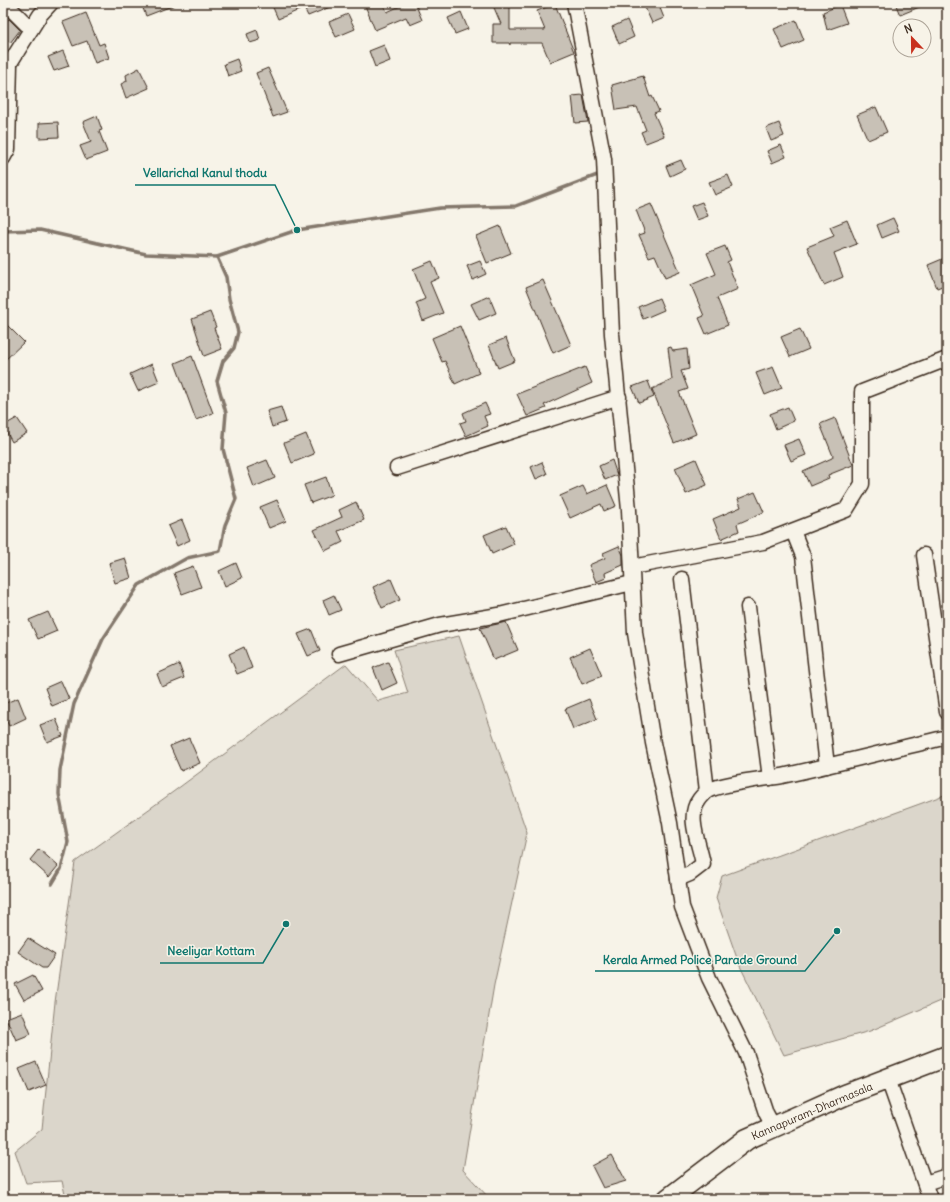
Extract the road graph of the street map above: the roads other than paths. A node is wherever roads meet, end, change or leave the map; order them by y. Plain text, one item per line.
1 (5, 3) edge
2 (50, 3) edge
3 (574, 3) edge
4 (31, 29) junction
5 (3, 158) edge
6 (947, 359) edge
7 (619, 397) junction
8 (397, 468) dead end
9 (793, 531) junction
10 (924, 555) dead end
11 (632, 567) junction
12 (682, 579) dead end
13 (632, 583) junction
14 (748, 607) dead end
15 (339, 654) dead end
16 (947, 712) edge
17 (947, 737) edge
18 (827, 766) junction
19 (770, 778) junction
20 (707, 791) junction
21 (678, 879) junction
22 (947, 1056) edge
23 (888, 1079) junction
24 (773, 1126) junction
25 (947, 1176) edge
26 (925, 1183) junction
27 (668, 1199) edge
28 (930, 1199) edge

1 - 4 street
2 - 4 street
3 - 7 street
4 - 5 street
6 - 9 street
7 - 8 street
7 - 11 street
9 - 11 street
9 - 18 street
10 - 16 street
11 - 13 street
12 - 20 street
13 - 15 street
13 - 21 street
14 - 19 street
17 - 18 street
18 - 19 street
19 - 20 street
20 - 21 street
21 - 24 street
22 - 23 main road, Kannapuram-Dharmasala
23 - 24 main road, Kannapuram-Dharmasala
23 - 26 street
24 - 27 main road, Kannapuram-Dharmasala
25 - 26 street
26 - 28 street

